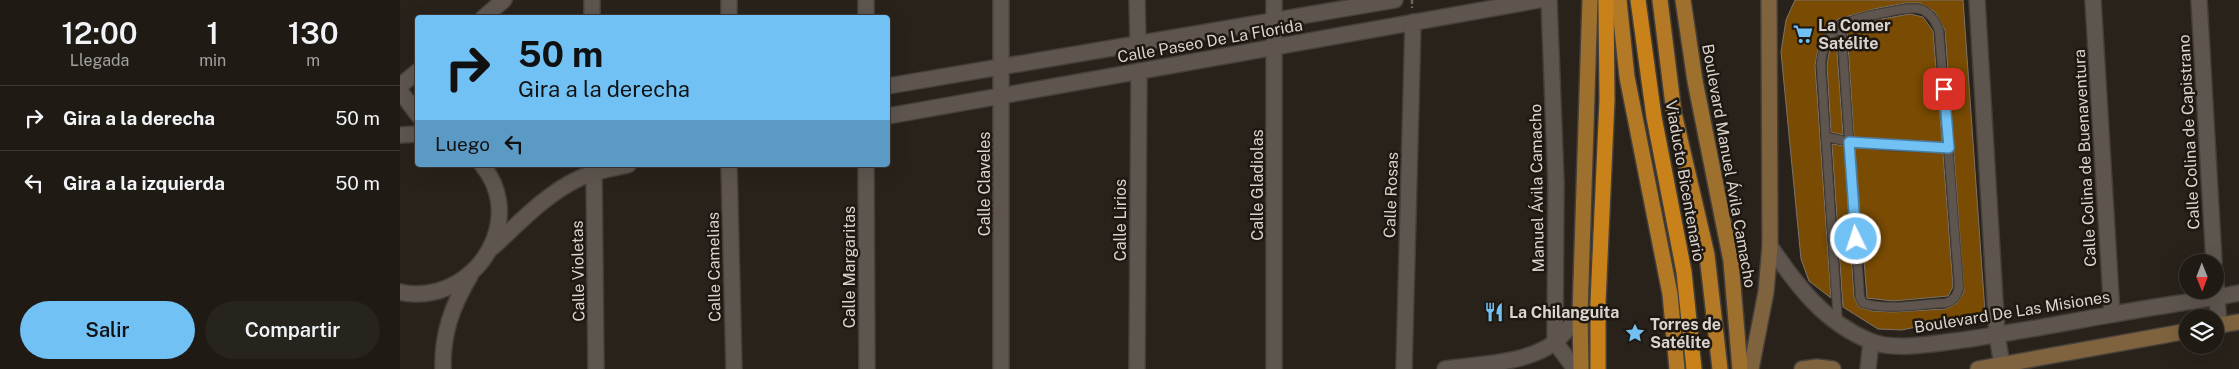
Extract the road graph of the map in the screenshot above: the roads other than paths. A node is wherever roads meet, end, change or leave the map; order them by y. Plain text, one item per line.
1 (504, 0) edge
2 (592, 0) edge
3 (729, 0) edge
4 (866, 0) edge
5 (1002, 0) edge
6 (1137, 0) edge
7 (1274, 0) edge
8 (1395, 0) edge
9 (1539, 0) edge
10 (1549, 0) edge
11 (1590, 0) edge
12 (1606, 0) edge
13 (1619, 0) edge
14 (1638, 0) edge
15 (1660, 0) edge
16 (1683, 0) edge
17 (1769, 0) edge
18 (1977, 0) edge
19 (2093, 0) edge
20 (2199, 0) edge
21 (486, 15) edge
22 (592, 15) edge
23 (728, 15) edge
24 (866, 15) edge
25 (1274, 20) junction
26 (1413, 22) junction
27 (1841, 24) junction
28 (1138, 44) junction
29 (1274, 47) junction
30 (1001, 66) junction
31 (1139, 71) junction
32 (415, 74) edge
33 (400, 86) edge
34 (890, 86) edge
35 (400, 90) edge
36 (1001, 96) junction
37 (415, 111) edge
38 (890, 116) edge
39 (415, 134) edge
40 (400, 135) edge
41 (1827, 137) junction
42 (1849, 142) junction
43 (1949, 148) junction
44 (483, 167) edge
45 (618, 167) edge
46 (729, 167) edge
47 (866, 167) edge
48 (594, 172) junction
49 (1770, 246) junction
50 (492, 248) junction
51 (2214, 254) edge
52 (471, 275) junction
53 (400, 292) edge
54 (2239, 293) edge
55 (2224, 296) edge
56 (2204, 299) edge
57 (1580, 314) junction
58 (2112, 314) junction
59 (2239, 322) edge
60 (1838, 324) junction
61 (2224, 325) edge
62 (2179, 333) edge
63 (1997, 335) junction
64 (1554, 342) junction
65 (1871, 342) junction
66 (2002, 365) junction
67 (443, 369) edge
68 (596, 369) edge
69 (734, 369) edge
70 (867, 369) edge
71 (1001, 369) edge
72 (1137, 369) edge
73 (1274, 369) edge
74 (1404, 369) edge
75 (1445, 369) edge
76 (1575, 369) edge
77 (1581, 369) edge
78 (1598, 369) edge
79 (1677, 369) edge
80 (1694, 369) edge
81 (1720, 369) edge
82 (1740, 369) edge
83 (1751, 369) edge
84 (1802, 369) edge
85 (1833, 369) edge
86 (1868, 369) edge
87 (1978, 369) edge

1 - 21 street
2 - 22 street
3 - 23 street
4 - 24 street
5 - 30 street, Calle Claveles
6 - 28 street
7 - 25 street, Calle Gladiolas
8 - 25 street, Calle Paseo De La Florida
9 - 26 street, Calle Paseo De La Florida
10 - 64 street, Manuel Ávila Camacho
11 - 57 main road
12 - 78 highway
13 - 79 highway
14 - 80 highway, Viaducto Bicentenario
15 - 81 highway
16 - 82 main road, Boulevard Manuel Ávila Camacho
17 - 49 main road
18 - 63 street
19 - 58 street, Calle Colina de Buenaventura
20 - 51 street, Calle Colina de Capistrano
25 - 28 street, Calle Paseo De La Florida
25 - 29 street, Calle Gladiolas
26 - 29 street, Calle Paseo De La Florida
26 - 74 street, Calle Rosas
27 - 41 lane
27 - 42 lane
27 - 43 lane
28 - 30 street, Calle Paseo De La Florida
29 - 31 street, Calle Paseo De La Florida
29 - 73 street, Calle Gladiolas
30 - 34 street, Calle Paseo De La Florida
30 - 36 street, Calle Claveles
31 - 36 street, Calle Paseo De La Florida
31 - 72 street, Calle Lirios
32 - 33 street
35 - 37 street
36 - 38 street, Calle Paseo De La Florida
36 - 71 street, Calle Claveles
39 - 40 street
41 - 42 lane
41 - 60 lane
42 - 43 lane
42 - 43 lane
44 - 50 street
45 - 48 street
46 - 69 street, Calle Camelias
47 - 70 street, Calle Margaritas
48 - 50 street
48 - 68 street, Calle Violetas
49 - 60 street, Boulevard De Las Misiones
49 - 83 main road
50 - 52 street
52 - 53 street
52 - 67 street
54 - 55 street, Boulevard De Las Misiones
56 - 58 street, Boulevard De Las Misiones
57 - 64 street
57 - 77 main road
58 - 63 street, Boulevard De Las Misiones
59 - 61 main road
60 - 65 street, Boulevard De Las Misiones
62 - 66 main road
63 - 65 street, Boulevard De Las Misiones
63 - 66 street
64 - 75 street
64 - 76 street
65 - 86 street
66 - 87 main road
84 - 85 main road

